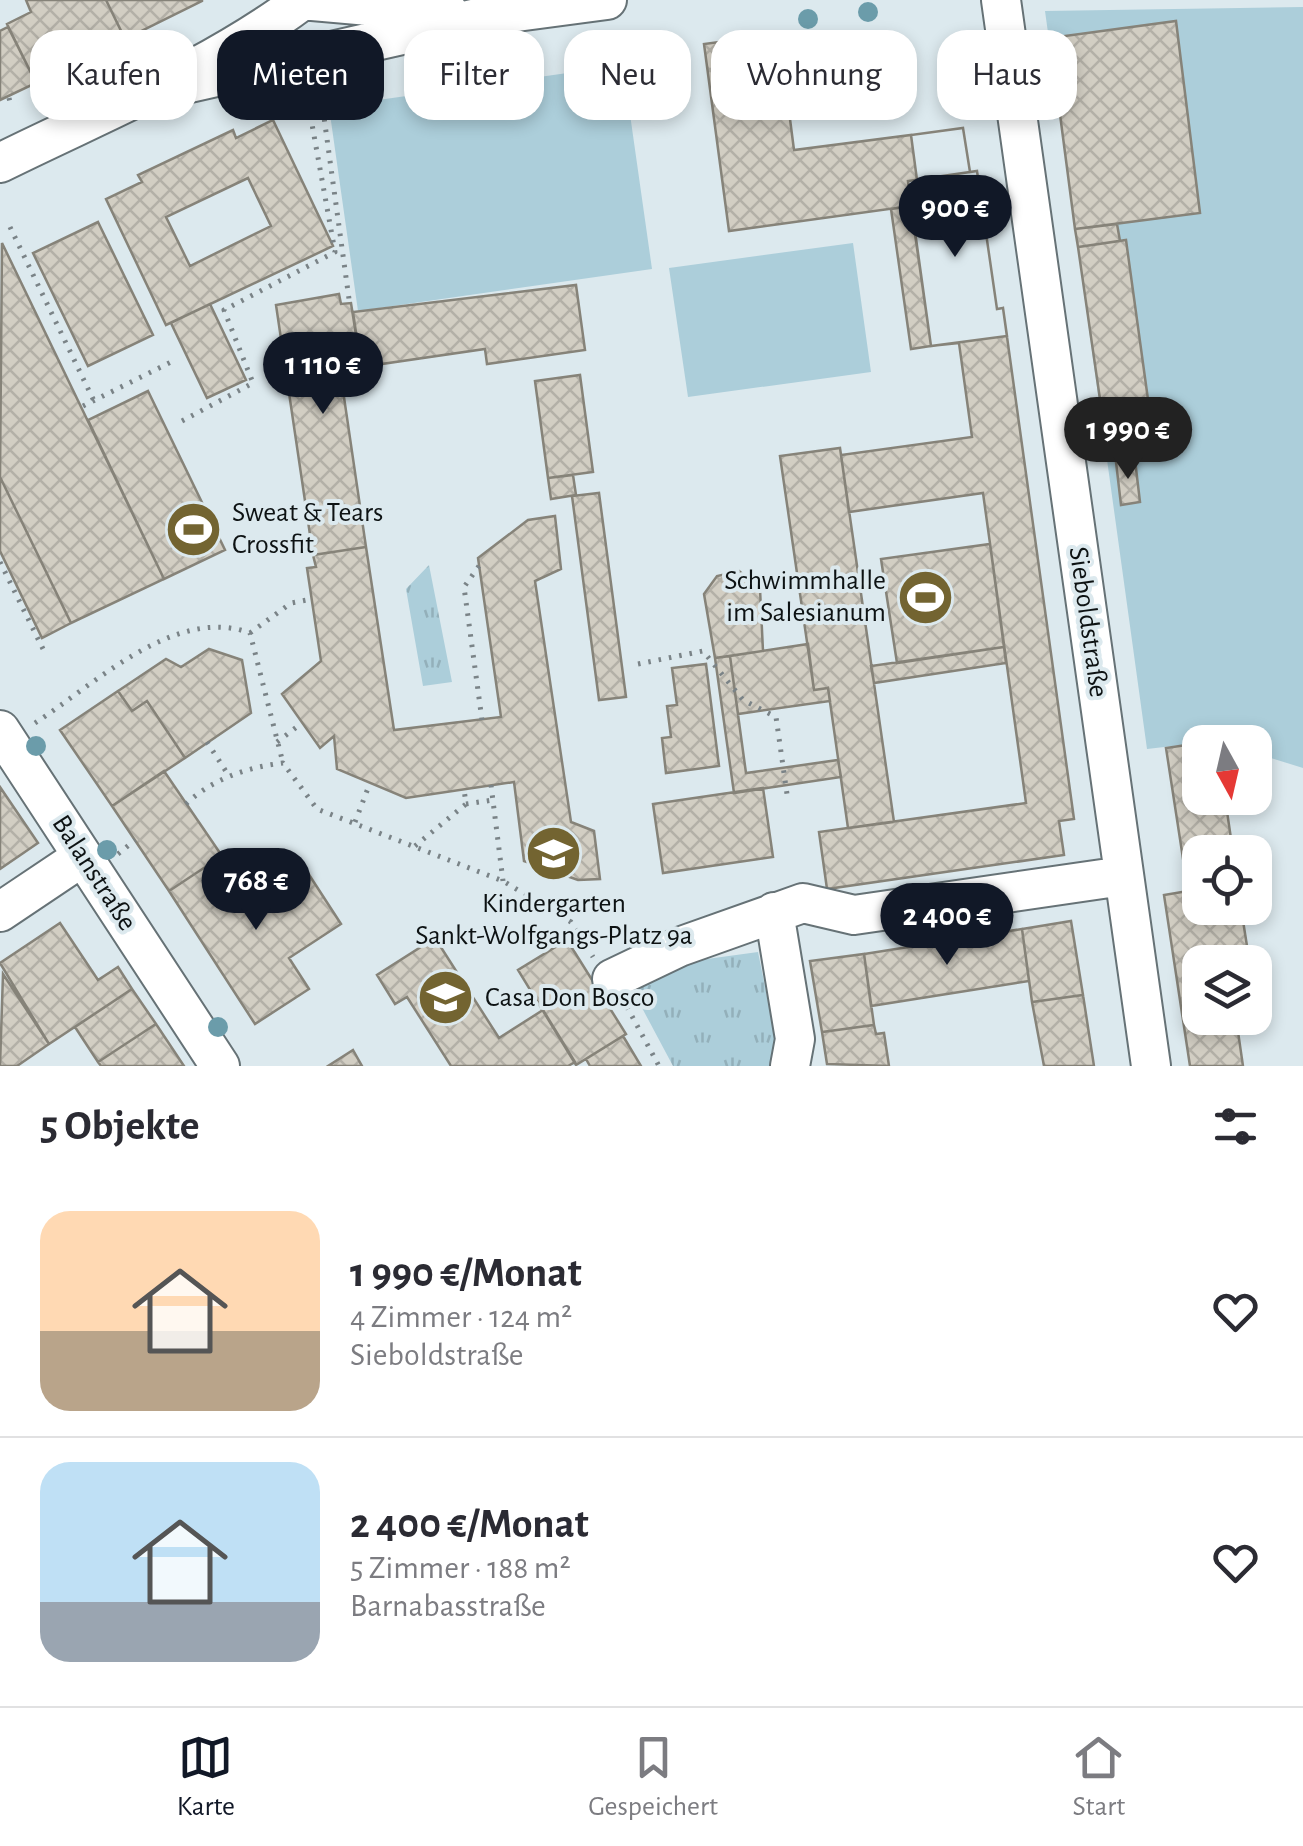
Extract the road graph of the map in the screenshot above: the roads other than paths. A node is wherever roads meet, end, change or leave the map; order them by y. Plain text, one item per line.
1 (302, 0) edge
2 (607, 0) edge
3 (1000, 0) edge
4 (486, 16) junction
5 (197, 65) edge
6 (197, 81) edge
7 (87, 120) edge
8 (0, 163) edge
9 (3, 735) edge
10 (82, 856) junction
11 (1123, 876) junction
12 (0, 912) edge
13 (774, 912) junction
14 (612, 979) dead end
15 (220, 1066) edge
16 (790, 1066) edge
17 (1152, 1066) edge

1 - 4 street
1 - 5 street
2 - 4 street
3 - 11 street, Sieboldstraße
4 - 6 street
7 - 8 street
9 - 10 street, Balanstraße
10 - 12 street
10 - 15 street, Balanstraße
11 - 13 street
11 - 17 street, Sieboldstraße
13 - 14 street
13 - 16 street

